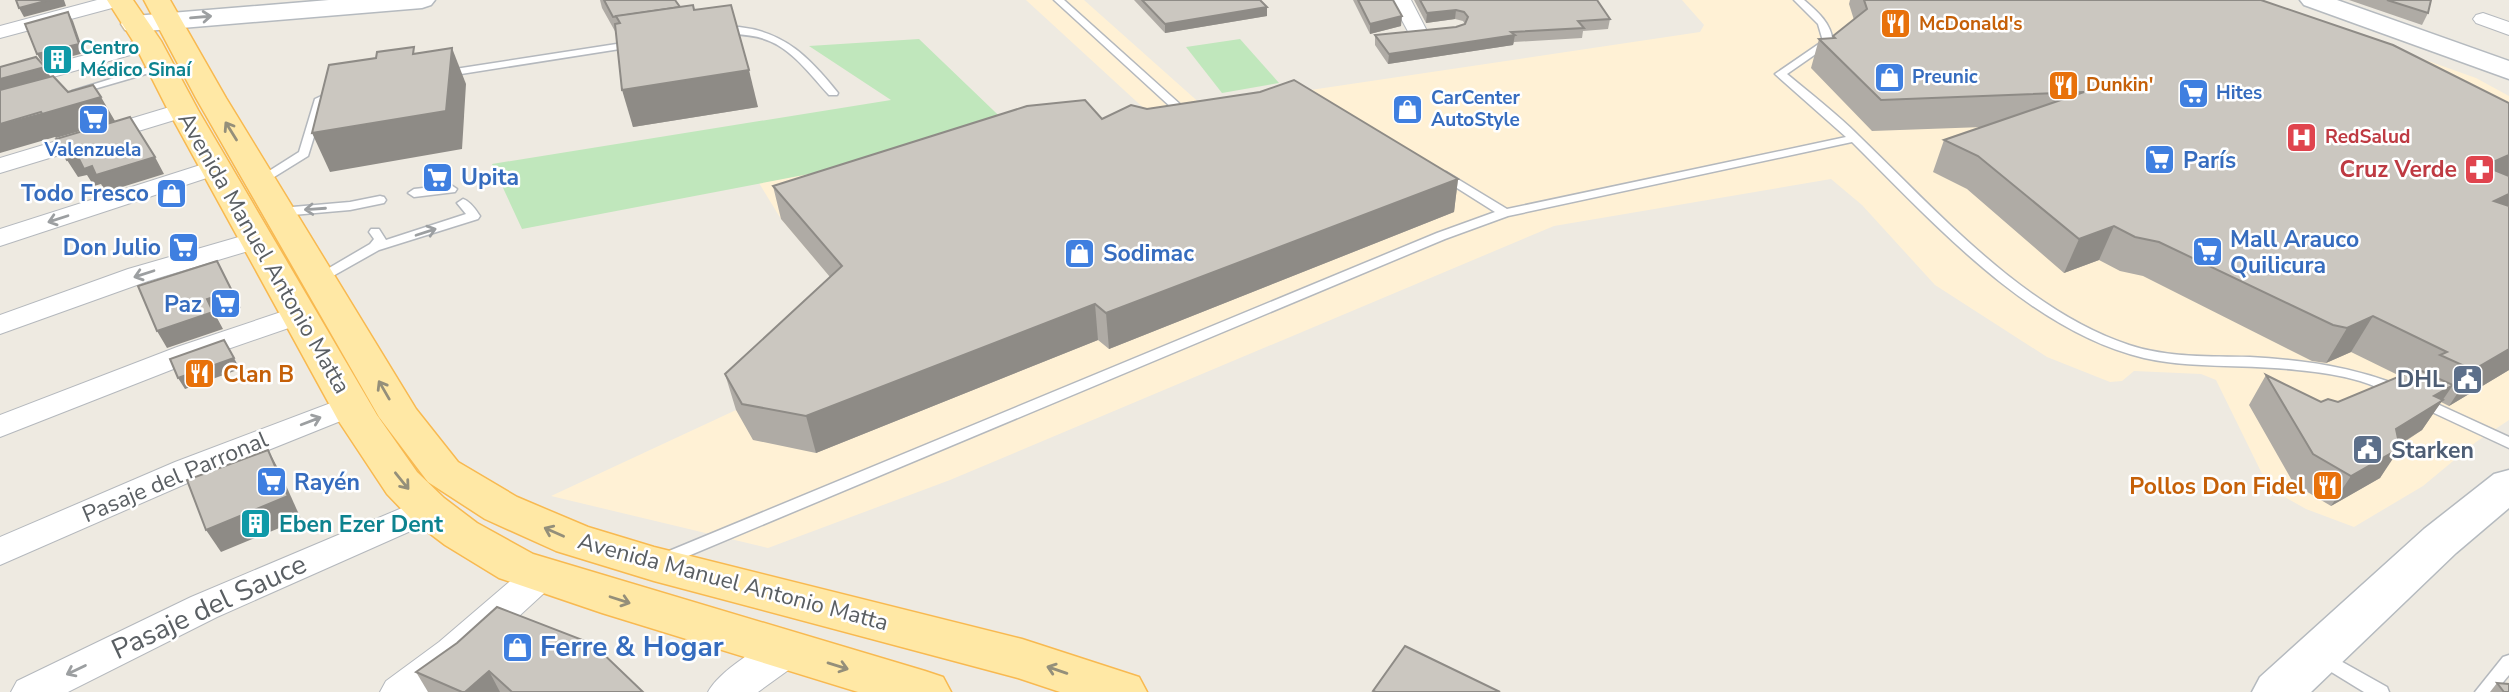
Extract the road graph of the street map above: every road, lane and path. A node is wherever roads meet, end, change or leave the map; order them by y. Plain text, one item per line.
1 (422, 0) edge
2 (1059, 0) edge
3 (1401, 0) edge
4 (1799, 0) edge
5 (2313, 0) edge
6 (353, 2) edge
7 (2509, 13) edge
8 (144, 22) edge
9 (2509, 29) edge
10 (1443, 30) edge
11 (0, 32) edge
12 (1418, 33) junction
13 (705, 34) edge
14 (1392, 36) edge
15 (650, 42) edge
16 (2505, 67) edge
17 (432, 76) edge
18 (0, 85) edge
19 (353, 89) edge
20 (833, 93) dead end
21 (66, 94) edge
22 (183, 110) junction
23 (1205, 116) edge
24 (1855, 138) junction
25 (0, 166) edge
26 (216, 167) junction
27 (1432, 168) edge
28 (451, 190) dead end
29 (414, 193) dead end
30 (380, 200) dead end
31 (463, 203) dead end
32 (350, 206) junction
33 (267, 211) junction
34 (363, 213) dead end
35 (1505, 213) junction
36 (375, 232) dead end
37 (0, 238) edge
38 (375, 247) junction
39 (319, 278) junction
40 (299, 314) junction
41 (0, 325) edge
42 (352, 405) junction
43 (0, 427) edge
44 (2509, 443) edge
45 (2509, 485) edge
46 (428, 509) junction
47 (0, 552) edge
48 (654, 564) junction
49 (542, 574) junction
50 (787, 650) junction
51 (2318, 655) junction
52 (2509, 662) edge
53 (31, 692) edge
54 (400, 692) edge
55 (728, 692) edge
56 (925, 692) edge
57 (1121, 692) edge
58 (2278, 692) edge
59 (2381, 692) edge
60 (2484, 692) edge

1 - 6 street
2 - 23 lane
3 - 12 street
4 - 24 lane
5 - 16 street
8 -> 6 street
7 - 9 street
8 - 11 street
8 - 18 street
8 - 21 lane
8 - 22 main road, Avenida Manuel Antonio Matta
33 -> 8 main road, Avenida Manuel Antonio Matta
10 - 12 street
12 - 14 street
13 - 20 lane
15 - 17 lane
19 - 33 lane
22 - 25 street
22 - 26 main road, Avenida Manuel Antonio Matta
24 - 35 lane
24 - 44 lane
26 - 33 main road, Avenida Manuel Antonio Matta
26 -> 37 street
27 - 35 lane
28 - 29 lane
30 - 32 lane
38 -> 31 lane
32 -> 33 lane
32 - 34 lane
33 - 39 main road, Avenida Manuel Antonio Matta
33 - 40 main road, Avenida Manuel Antonio Matta
33 -> 41 street
35 - 48 lane
36 - 38 lane
38 - 39 lane
48 -> 39 main road, Avenida Manuel Antonio Matta
40 - 42 main road, Avenida Manuel Antonio Matta
40 - 43 street
42 -> 46 main road, Avenida Manuel Antonio Matta
47 -> 42 street, Pasaje del Parronal
45 - 51 street
46 - 49 main road, Avenida Manuel Antonio Matta
46 -> 53 street, Pasaje del Sauce
57 -> 48 main road, Avenida Manuel Antonio Matta
49 -> 50 main road, Avenida Manuel Antonio Matta
49 - 54 street
50 - 55 street
50 -> 56 main road, Avenida Manuel Antonio Matta
51 - 58 street
51 - 59 lane
52 - 60 lane

